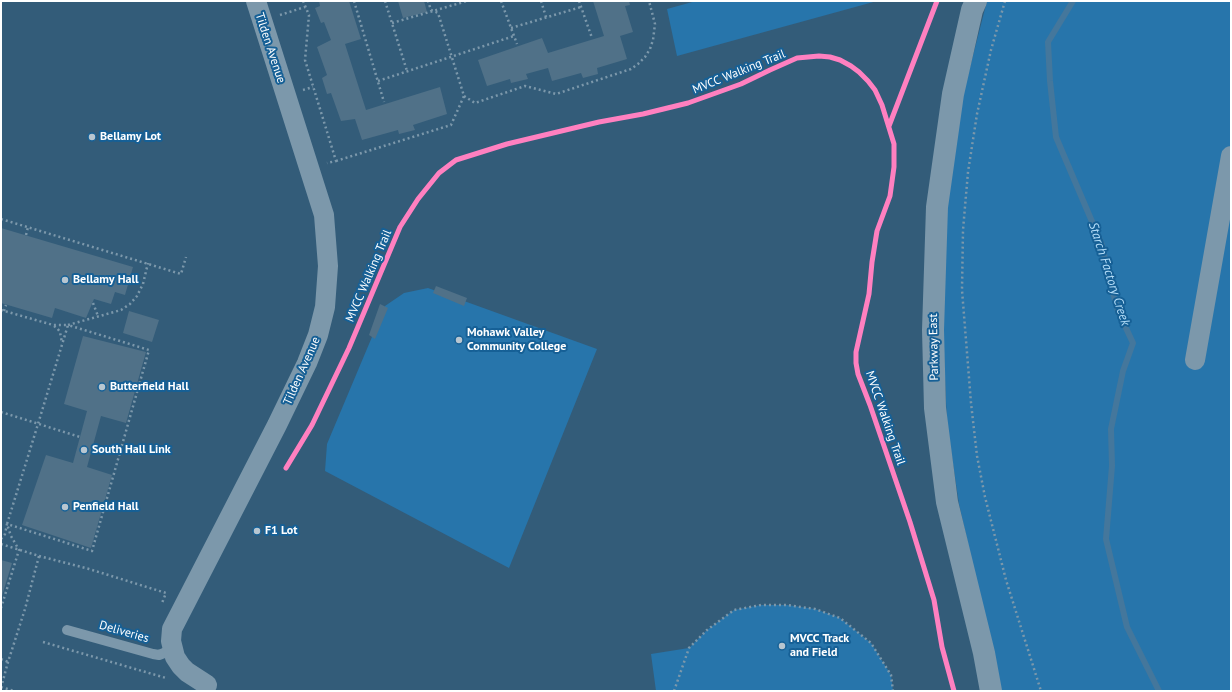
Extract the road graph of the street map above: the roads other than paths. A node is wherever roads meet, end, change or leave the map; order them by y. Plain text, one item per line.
1 (256, 1) edge
2 (976, 1) edge
3 (1231, 156) edge
4 (1195, 360) dead end
5 (67, 630) dead end
6 (172, 647) junction
7 (207, 685) dead end
8 (992, 691) edge

1 - 6 street, Tilden Avenue
2 - 8 street, Parkway East
3 - 4 street
5 - 6 lane, Deliveries
6 - 7 street, Tilden Avenue

